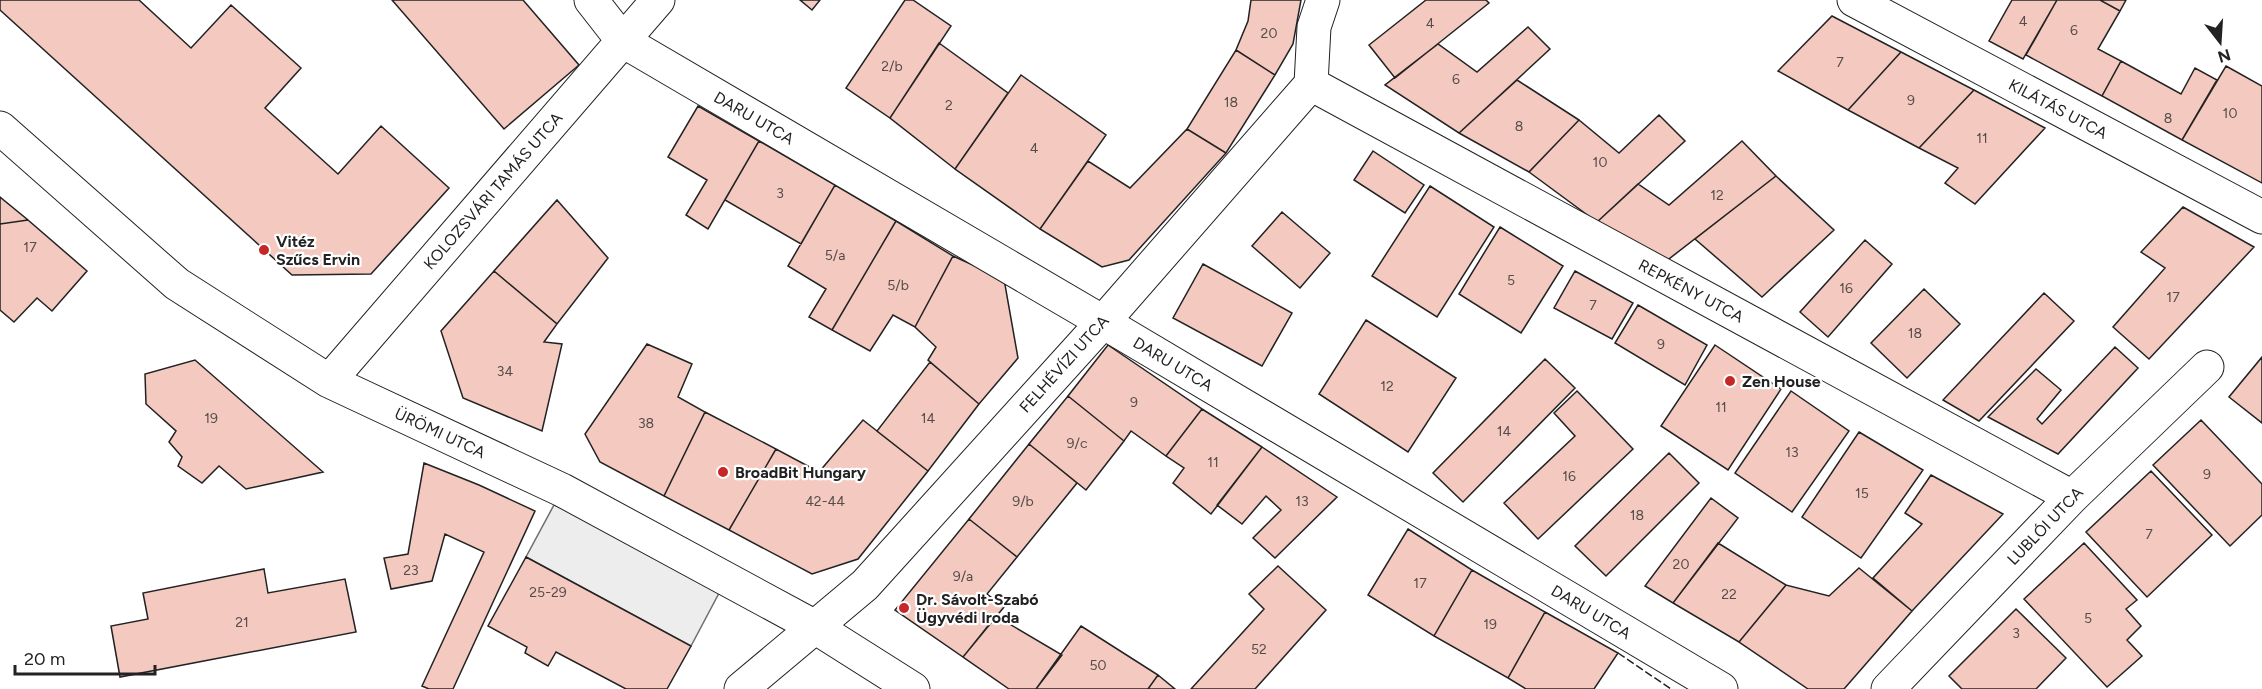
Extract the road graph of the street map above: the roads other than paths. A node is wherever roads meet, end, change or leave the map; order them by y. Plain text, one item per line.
1 (591, 0) edge
2 (658, 0) edge
3 (1323, 0) edge
4 (1854, 0) edge
5 (623, 41) junction
6 (1311, 84) junction
7 (0, 128) edge
8 (2262, 217) edge
9 (1103, 322) junction
10 (2207, 367) dead end
11 (329, 381) junction
12 (2072, 497) junction
13 (815, 627) junction
14 (741, 689) edge
15 (913, 689) edge
16 (1721, 689) edge
17 (1888, 689) edge

1 - 5 street
2 - 5 street, KOLOZSVÁRI TAMÁS UTCA
3 - 6 street
4 - 8 street, KILÁTÁS UTCA
5 - 9 street, DARU UTCA
5 - 11 street, KOLOZSVÁRI TAMÁS UTCA
6 - 9 street, FELHÉVÍZI UTCA
6 - 12 street, REPKÉNY UTCA
7 - 11 street, ÜRÖMI UTCA
9 - 13 street, FELHÉVÍZI UTCA
9 - 16 street, DARU UTCA
10 - 12 street, LUBLÓI UTCA
11 - 13 street, ÜRÖMI UTCA
12 - 17 street, LUBLÓI UTCA
13 - 14 street, FELHÉVÍZI UTCA
13 - 15 street, ÜRÖMI UTCA

